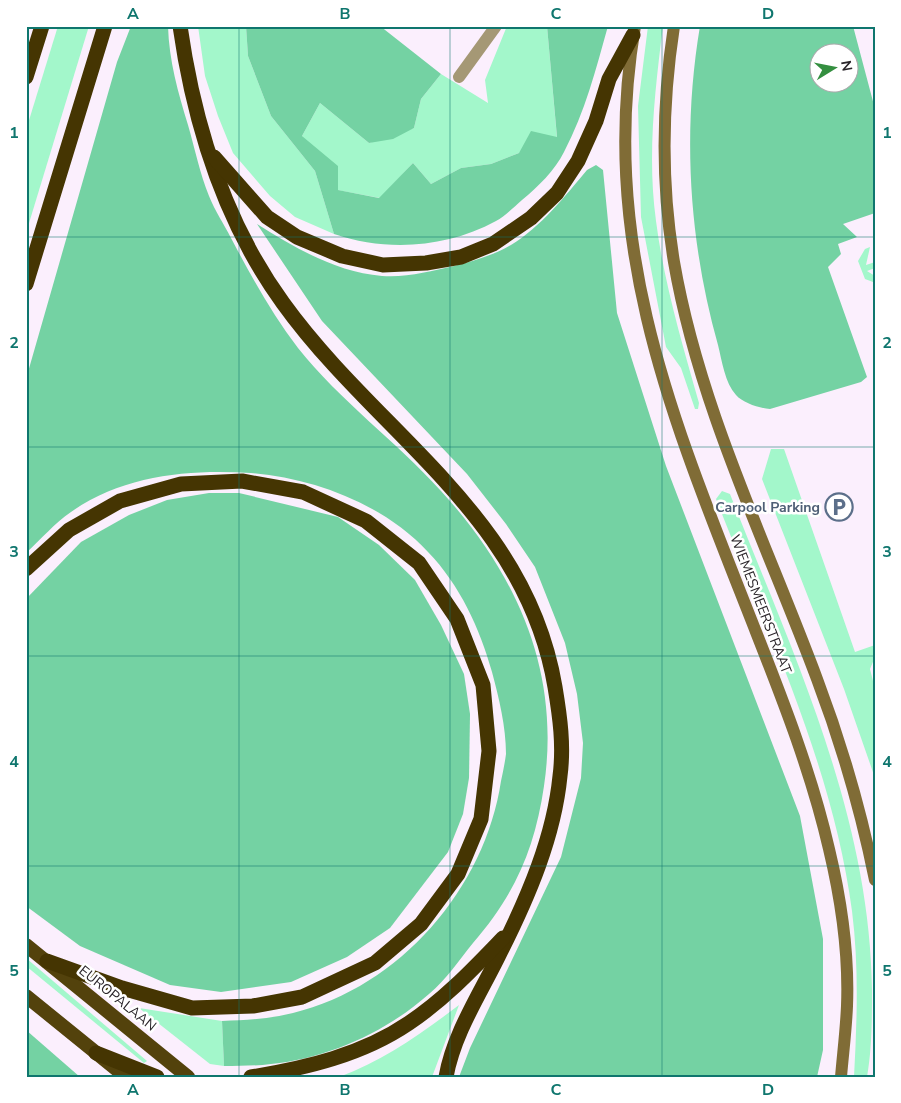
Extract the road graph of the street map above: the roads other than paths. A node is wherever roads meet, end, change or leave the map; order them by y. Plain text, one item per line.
1 (42, 26) edge
2 (104, 26) edge
3 (180, 26) edge
4 (496, 26) edge
5 (674, 26) edge
6 (634, 30) edge
7 (26, 77) edge
8 (459, 77) dead end
9 (210, 152) junction
10 (26, 284) edge
11 (26, 569) edge
12 (875, 880) edge
13 (510, 931) junction
14 (26, 945) edge
15 (47, 961) junction
16 (26, 996) edge
17 (96, 1052) junction
18 (126, 1077) edge
19 (157, 1077) edge
20 (188, 1077) edge
21 (250, 1077) edge
22 (446, 1077) edge
23 (841, 1077) edge

1 - 7 highway
2 - 10 highway
3 - 9 highway
4 - 8 street
5 - 12 main road, WIEMESMEERSTRAAT
6 - 9 highway
6 - 23 main road, WIEMESMEERSTRAAT
9 - 13 highway
11 - 15 highway
13 - 21 highway
13 - 22 highway
14 - 15 highway, EUROPALAAN
15 - 20 highway, EUROPALAAN
16 - 17 highway
17 - 18 highway
17 - 19 highway

